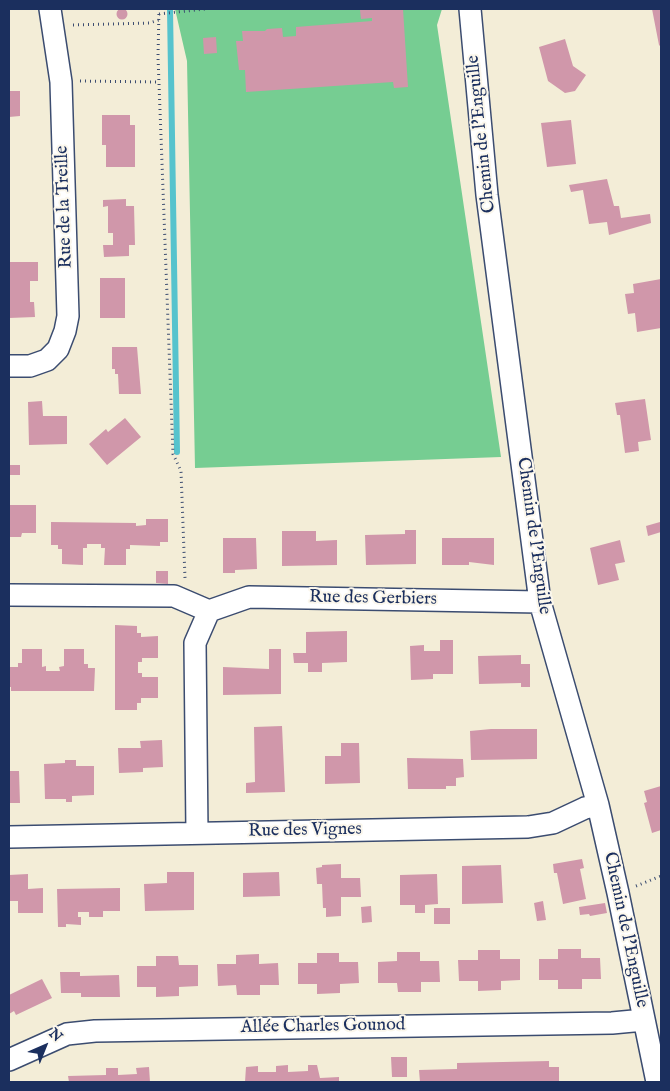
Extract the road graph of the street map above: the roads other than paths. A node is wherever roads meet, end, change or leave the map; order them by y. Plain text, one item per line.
1 (470, 9) edge
2 (52, 17) edge
3 (9, 366) edge
4 (9, 595) edge
5 (540, 602) junction
6 (209, 611) junction
7 (598, 806) junction
8 (197, 833) junction
9 (9, 837) edge
10 (644, 1020) junction
11 (9, 1060) edge
12 (657, 1082) edge

1 - 5 street, Chemin de l'Enguille
2 - 3 street, Rue de la Treille
4 - 6 street
5 - 6 street, Rue des Gerbiers
5 - 7 street, Chemin de l'Enguille
6 - 8 street
7 - 8 street, Rue des Vignes
7 - 10 street, Chemin de l'Enguille
8 - 9 street, Rue des Vignes
10 - 11 street, Allée Charles Gounod
10 - 12 street, Chemin de l'Enguille

